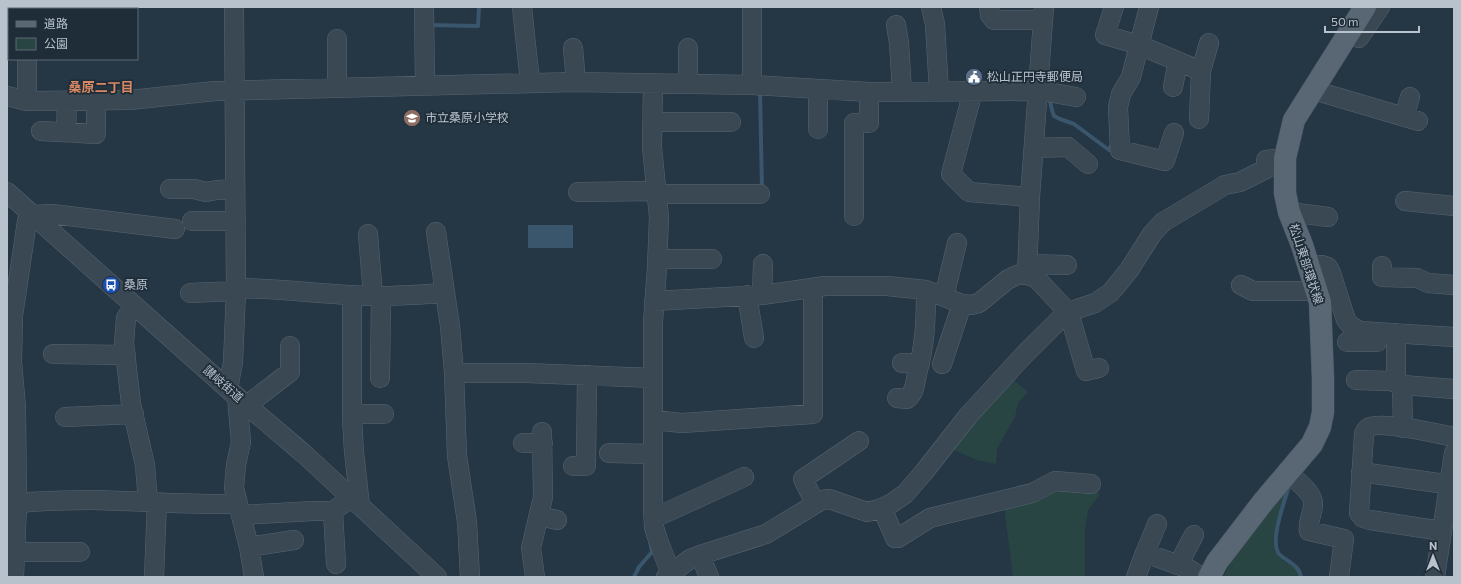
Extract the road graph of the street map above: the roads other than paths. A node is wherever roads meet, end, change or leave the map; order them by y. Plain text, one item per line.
1 (234, 7) edge
2 (424, 7) edge
3 (522, 7) edge
4 (752, 7) edge
5 (931, 7) edge
6 (990, 7) edge
7 (1114, 7) edge
8 (1149, 7) edge
9 (1365, 7) edge
10 (1389, 8) edge
11 (1044, 14) edge
12 (896, 25) dead end
13 (1349, 33) junction
14 (337, 39) dead end
15 (1209, 43) dead end
16 (1139, 45) junction
17 (573, 48) dead end
18 (688, 48) dead end
19 (27, 60) edge
20 (1178, 61) junction
21 (1201, 71) junction
22 (530, 82) junction
23 (576, 82) junction
24 (653, 84) junction
25 (688, 84) junction
26 (425, 85) junction
27 (752, 85) junction
28 (337, 87) junction
29 (1173, 87) dead end
30 (818, 89) junction
31 (1313, 90) junction
32 (235, 91) junction
33 (973, 91) junction
34 (1038, 91) junction
35 (869, 92) junction
36 (902, 92) junction
37 (938, 92) junction
38 (7, 96) edge
39 (1410, 96) dead end
40 (1076, 97) dead end
41 (96, 100) junction
42 (27, 101) junction
43 (67, 101) junction
44 (1199, 119) dead end
45 (652, 122) junction
46 (731, 122) dead end
47 (818, 129) dead end
48 (41, 131) dead end
49 (66, 132) junction
50 (1174, 133) dead end
51 (1034, 148) junction
52 (1285, 158) junction
53 (1088, 164) dead end
54 (170, 189) dead end
55 (235, 190) junction
56 (7, 192) edge
57 (578, 192) dead end
58 (656, 192) junction
59 (760, 194) dead end
60 (1030, 197) junction
61 (1404, 201) dead end
62 (1454, 206) edge
63 (1289, 212) junction
64 (32, 215) junction
65 (853, 216) dead end
66 (1328, 217) dead end
67 (236, 221) junction
68 (436, 232) dead end
69 (368, 234) dead end
70 (957, 243) dead end
71 (658, 258) junction
72 (712, 259) dead end
73 (763, 264) dead end
74 (1067, 265) dead end
75 (1382, 266) dead end
76 (1309, 267) junction
77 (1027, 269) junction
78 (1241, 285) dead end
79 (1454, 285) edge
80 (813, 288) junction
81 (236, 290) junction
82 (926, 290) junction
83 (1316, 291) junction
84 (190, 293) dead end
85 (445, 293) junction
86 (352, 295) junction
87 (754, 295) junction
88 (377, 296) junction
89 (944, 297) junction
90 (11, 299) edge
91 (654, 301) junction
92 (962, 304) junction
93 (134, 305) junction
94 (1069, 313) junction
95 (1454, 337) edge
96 (754, 338) dead end
97 (1396, 338) junction
98 (1347, 342) dead end
99 (290, 346) dead end
100 (53, 354) dead end
101 (126, 355) junction
102 (9, 362) edge
103 (942, 364) dead end
104 (1099, 368) dead end
105 (454, 373) junction
106 (587, 375) junction
107 (380, 378) dead end
108 (653, 378) junction
109 (1356, 380) dead end
110 (1399, 384) junction
111 (1454, 389) edge
112 (238, 397) junction
113 (897, 398) dead end
114 (134, 414) junction
115 (352, 414) junction
116 (384, 414) dead end
117 (65, 417) dead end
118 (653, 420) junction
119 (1403, 428) junction
120 (1450, 436) edge
121 (523, 442) dead end
122 (859, 442) dead end
123 (609, 453) dead end
124 (1454, 453) edge
125 (653, 454) junction
126 (573, 466) dead end
127 (1361, 472) junction
128 (1288, 473) junction
129 (744, 477) dead end
130 (1091, 484) dead end
131 (1447, 486) edge
132 (153, 502) junction
133 (355, 502) junction
134 (815, 503) junction
135 (12, 508) edge
136 (882, 508) junction
137 (239, 509) junction
138 (333, 511) junction
139 (654, 518) junction
140 (1157, 524) dead end
141 (1442, 534) edge
142 (1194, 535) dead end
143 (294, 540) dead end
144 (249, 546) junction
145 (16, 552) junction
146 (80, 552) dead end
147 (1145, 553) junction
148 (700, 555) junction
149 (336, 564) dead end
150 (1172, 568) edge
151 (668, 575) edge
152 (14, 577) edge
153 (154, 577) edge
154 (254, 577) edge
155 (437, 577) edge
156 (470, 577) edge
157 (535, 577) edge
158 (708, 577) edge
159 (1136, 577) edge
160 (1201, 577) edge
161 (1209, 577) edge
162 (1339, 577) edge
163 (1435, 577) edge

1 - 32 street
2 - 26 street
3 - 22 street
4 - 27 street
5 - 37 street
6 - 11 street
7 - 16 street
8 - 16 street
9 - 13 main road, 松山東部環状線
10 - 13 street
11 - 34 street
12 - 36 street
13 - 31 main road, 松山東部環状線
14 - 28 street
15 - 21 street
16 - 20 street
16 - 50 street
17 - 23 street
18 - 25 street
19 - 42 street
20 - 21 street
20 - 29 street
21 - 44 street
22 - 23 street
22 - 26 street
23 - 24 street
24 - 25 street
24 - 45 street
25 - 27 street
26 - 28 street
27 - 30 street
28 - 32 street
30 - 35 street
30 - 47 street
31 - 39 street
31 - 52 main road, 松山東部環状線
32 - 41 street
32 - 55 street
33 - 34 street
33 - 37 street
33 - 60 street
34 - 40 street
34 - 51 street
35 - 36 street
35 - 65 street
36 - 37 street
38 - 42 street
41 - 43 street
41 - 49 street
42 - 43 street
43 - 49 street
45 - 46 street
45 - 58 street
48 - 49 street
51 - 53 street
51 - 60 street
52 - 63 main road, 松山東部環状線
52 - 94 street
54 - 55 street
55 - 67 street
56 - 64 street, 讃岐街道
57 - 58 street
58 - 59 street
58 - 71 street
60 - 77 street
61 - 62 street
63 - 66 street
63 - 76 main road, 松山東部環状線
64 - 67 street
64 - 90 street
64 - 93 street, 讃岐街道
67 - 81 street
68 - 85 street
69 - 88 street
70 - 89 street
71 - 72 street
71 - 91 street
73 - 87 street
74 - 77 street
75 - 79 street
76 - 83 main road, 松山東部環状線
76 - 97 street
77 - 92 street
77 - 94 street
78 - 83 street
80 - 82 street
80 - 87 street
80 - 118 street
81 - 84 street
81 - 86 street
81 - 112 street
82 - 89 street
82 - 113 street
83 - 128 main road, 松山東部環状線
85 - 88 street
85 - 105 street
86 - 88 street
86 - 115 street
87 - 91 street
87 - 96 street
88 - 107 street
89 - 92 street
90 - 102 street
91 - 108 street
92 - 103 street
93 - 101 street
93 - 112 street, 讃岐街道
94 - 104 street
94 - 136 street
95 - 97 street
97 - 98 street
97 - 110 street
99 - 112 street
100 - 101 street
101 - 114 street
102 - 135 street
105 - 106 street
105 - 156 street
106 - 108 street
106 - 126 street
108 - 118 street
109 - 110 street
110 - 111 street
110 - 119 street
112 - 133 street, 讃岐街道
112 - 137 street
114 - 117 street
114 - 132 street
115 - 116 street
115 - 133 street
118 - 125 street
119 - 120 street
119 - 127 street
120 - 131 street
121 - 157 street
122 - 134 street
123 - 125 street
124 - 131 street
125 - 139 street
127 - 131 street
127 - 141 street
128 - 161 main road, 松山東部環状線
128 - 162 street
129 - 139 street
130 - 136 street
131 - 141 street
132 - 135 street
132 - 137 street
132 - 153 street
133 - 138 street
133 - 155 street, 讃岐街道
134 - 136 street
134 - 148 street
135 - 145 street
137 - 138 street
137 - 144 street
138 - 149 street
139 - 151 street
140 - 147 street
141 - 163 street
142 - 150 street
143 - 144 street
144 - 154 street
145 - 146 street
145 - 152 street
147 - 150 street
147 - 159 street
148 - 151 street
148 - 158 street
150 - 160 street

